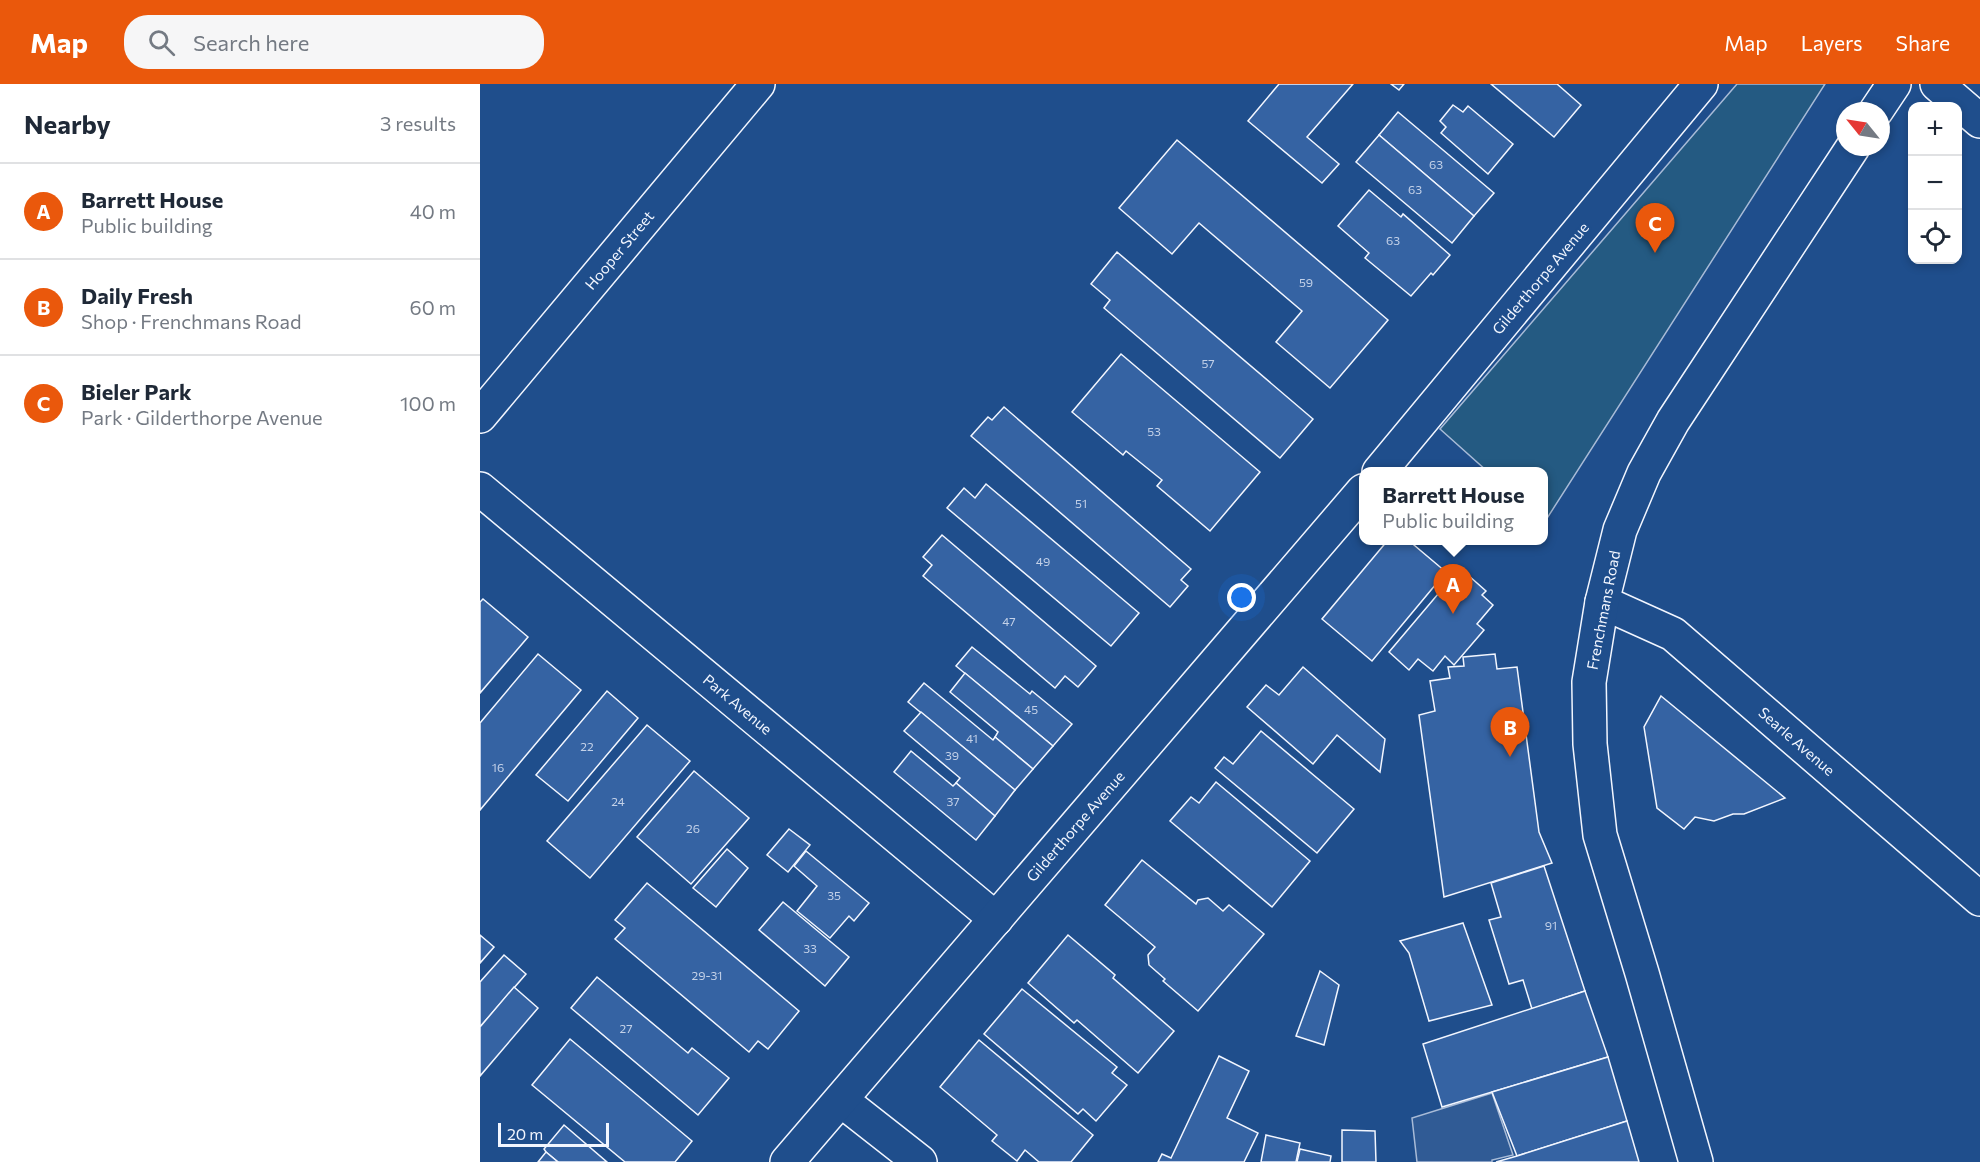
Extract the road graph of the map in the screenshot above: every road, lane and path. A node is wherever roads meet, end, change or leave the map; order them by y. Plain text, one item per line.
1 (759, 84) edge
2 (1701, 84) edge
3 (1894, 84) edge
4 (1937, 84) edge
5 (1882, 102) edge
6 (1980, 121) edge
7 (1847, 156) edge
8 (480, 416) edge
9 (1382, 467) edge
10 (480, 489) edge
11 (1359, 496) edge
12 (1602, 602) junction
13 (1980, 899) edge
14 (996, 919) junction
15 (841, 1100) junction
16 (787, 1162) edge
17 (920, 1162) edge
18 (1696, 1162) edge

1 - 8 street, Hooper Street
2 - 9 street, Gilderthorpe Avenue
3 - 5 street
4 - 6 street
7 - 12 street, Frenchmans Road
10 - 14 street, Park Avenue
11 - 14 street, Gilderthorpe Avenue
12 - 13 street, Searle Avenue
12 - 18 street, Frenchmans Road
14 - 15 street, Gilderthorpe Avenue
15 - 16 street, Gilderthorpe Avenue
15 - 17 street

